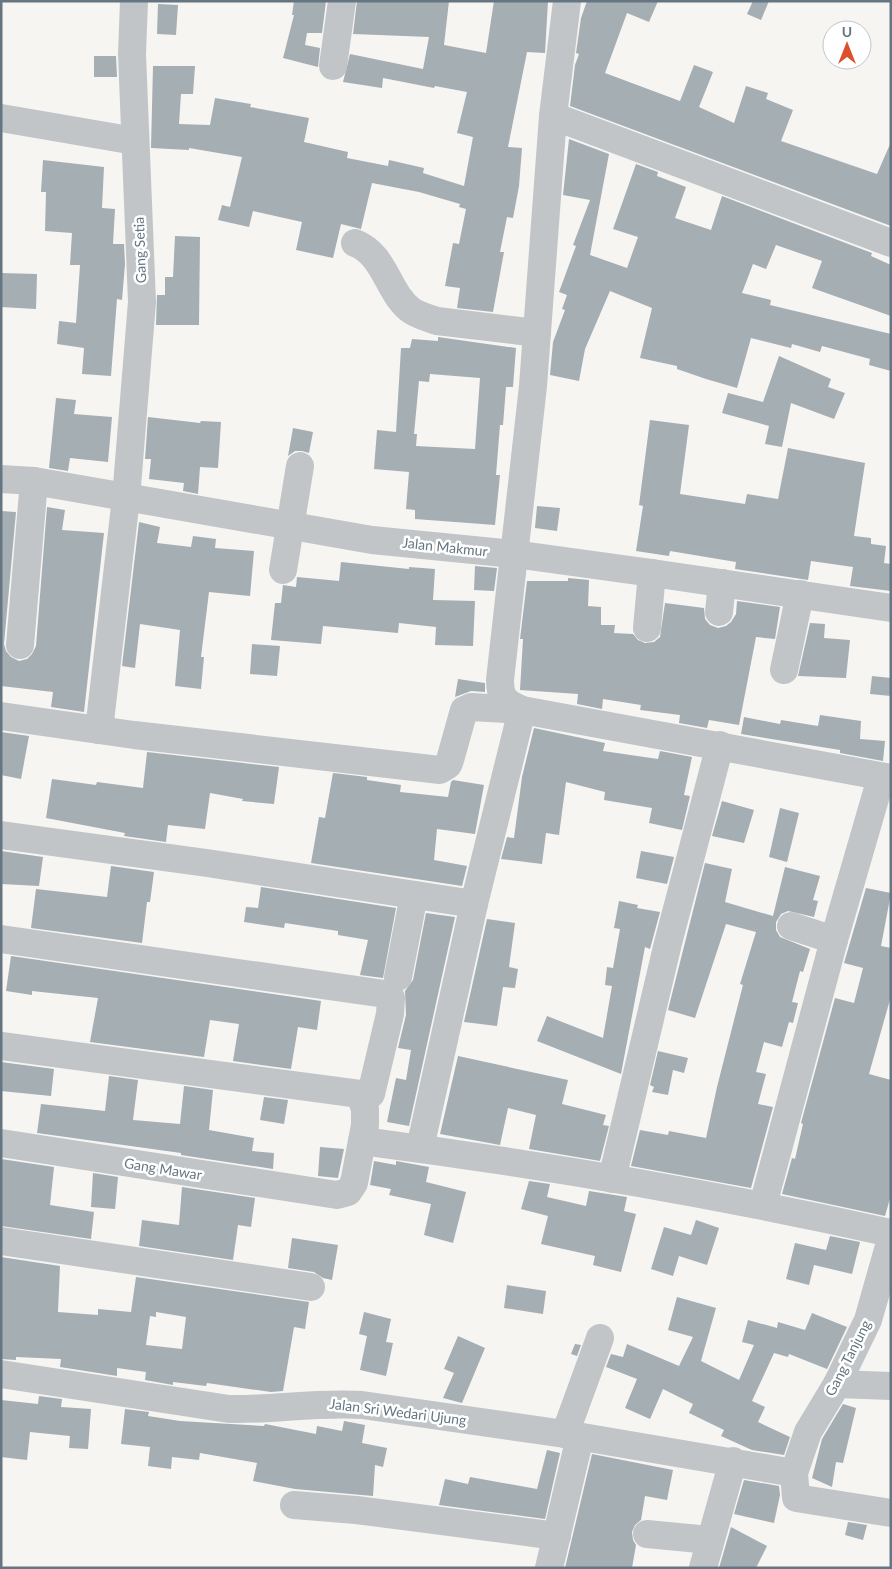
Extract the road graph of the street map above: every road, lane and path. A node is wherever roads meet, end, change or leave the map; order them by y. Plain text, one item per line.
1 (134, 1) edge
2 (342, 1) edge
3 (567, 1) edge
4 (333, 66) dead end
5 (553, 116) junction
6 (1, 118) edge
7 (135, 141) junction
8 (355, 243) dead end
9 (891, 243) edge
10 (537, 333) junction
11 (300, 466) dead end
12 (1, 479) edge
13 (34, 481) junction
14 (126, 498) junction
15 (289, 524) junction
16 (514, 554) junction
17 (283, 570) dead end
18 (652, 572) junction
19 (722, 582) junction
20 (800, 594) junction
21 (891, 608) edge
22 (718, 612) dead end
23 (647, 628) dead end
24 (20, 645) dead end
25 (784, 670) dead end
26 (522, 710) junction
27 (1, 716) edge
28 (99, 730) junction
29 (720, 745) junction
30 (886, 778) edge
31 (1, 836) edge
32 (414, 895) junction
33 (474, 904) junction
34 (791, 926) dead end
35 (1, 939) edge
36 (834, 940) junction
37 (398, 978) dead end
38 (1, 1046) edge
39 (360, 1094) junction
40 (362, 1140) junction
41 (1, 1143) edge
42 (420, 1148) junction
43 (612, 1179) junction
44 (763, 1205) junction
45 (891, 1233) edge
46 (891, 1239) edge
47 (1, 1241) edge
48 (311, 1287) dead end
49 (600, 1338) dead end
50 (1, 1374) edge
51 (837, 1384) junction
52 (891, 1386) edge
53 (572, 1435) junction
54 (733, 1461) junction
55 (794, 1473) junction
56 (294, 1505) dead end
57 (891, 1513) edge
58 (647, 1534) dead end
59 (557, 1536) junction
60 (710, 1540) junction
61 (549, 1568) edge
62 (703, 1568) edge

1 - 7 street, Gang Setia
2 - 4 street
3 - 5 street
5 - 9 street
5 - 10 street
6 - 7 street
7 - 14 street, Gang Setia
8 - 10 street
10 - 16 street
11 - 15 street
12 - 13 street, Jalan Makmur
13 - 14 street, Jalan Makmur
13 - 24 street
14 - 15 street, Jalan Makmur
14 - 28 street, Gang Setia
15 - 16 street, Jalan Makmur
15 - 17 street
16 - 18 street, Jalan Makmur
16 - 26 street
18 - 19 street, Jalan Makmur
18 - 23 street
19 - 20 street, Jalan Makmur
19 - 22 street
20 - 21 street, Jalan Makmur
20 - 25 street
26 - 28 street
26 - 29 street
26 - 33 street
27 - 28 street
29 - 30 street
29 - 43 street
30 - 36 street
31 - 32 street
32 - 33 street
32 - 37 street
33 - 42 street
34 - 36 street
35 - 39 street
36 - 44 street
38 - 39 street
39 - 40 street
40 - 41 street, Gang Mawar
40 - 42 street
42 - 43 street
43 - 44 street
44 - 45 street
46 - 51 street, Gang Tanjung
47 - 48 street
49 - 53 street
50 - 53 street, Jalan Sri Wedari Ujung
51 - 52 street
51 - 55 street, Gang Tanjung
53 - 54 street, Jalan Sri Wedari Ujung
53 - 59 street
54 - 55 street, Jalan Sri Wedari Ujung
54 - 60 street
55 - 57 street
56 - 59 street
58 - 60 street
59 - 61 street
60 - 62 street

